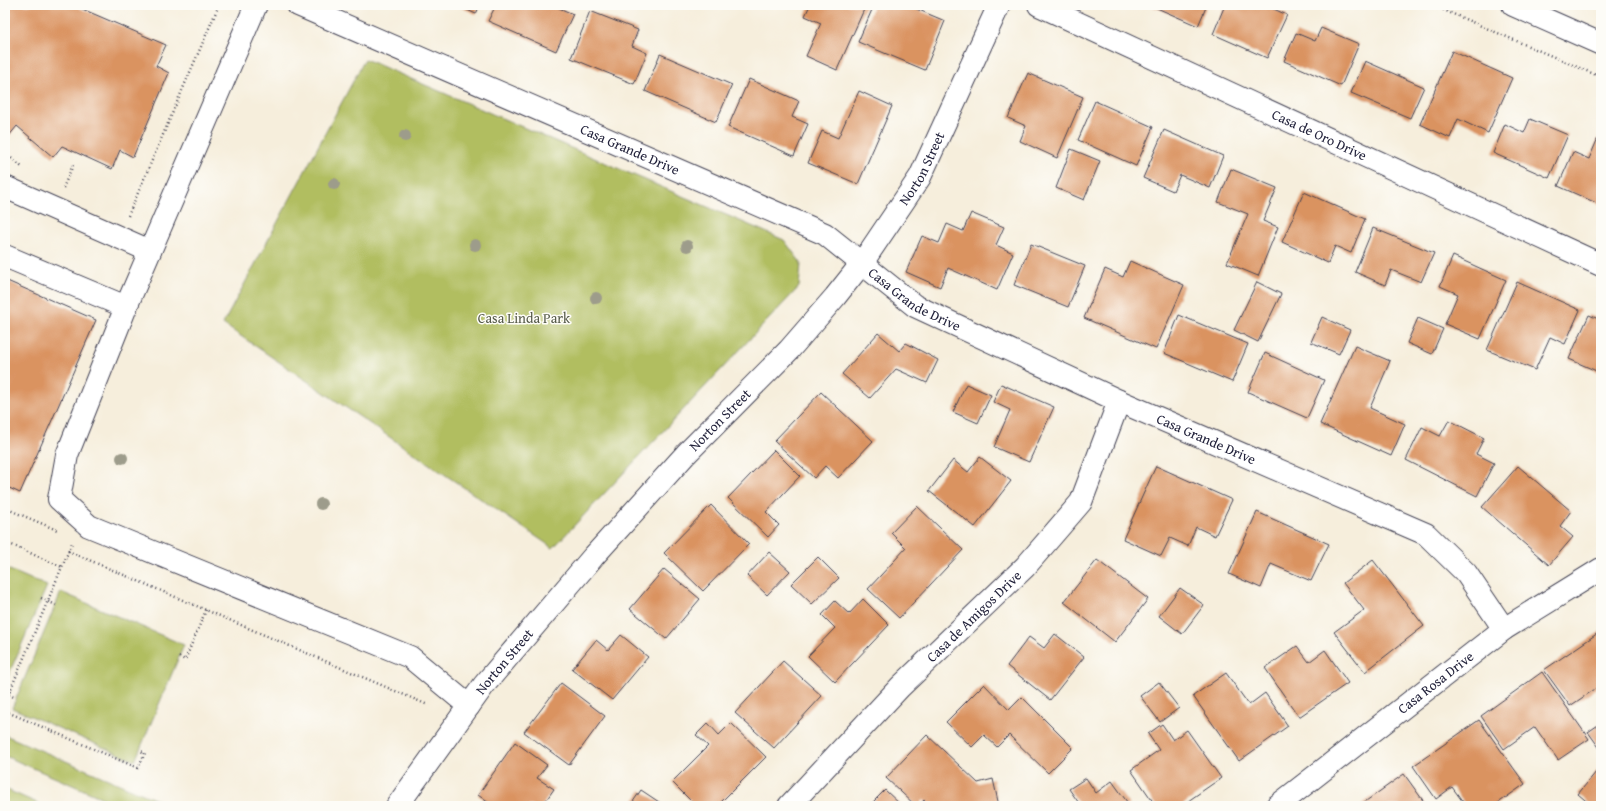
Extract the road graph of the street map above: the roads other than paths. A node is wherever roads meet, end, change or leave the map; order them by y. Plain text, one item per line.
1 (256, 5) edge
2 (298, 5) edge
3 (998, 5) edge
4 (1039, 5) edge
5 (1513, 5) edge
6 (1601, 44) edge
7 (5, 187) edge
8 (150, 251) junction
9 (5, 256) edge
10 (862, 263) junction
11 (1601, 265) edge
12 (126, 307) junction
13 (1119, 401) junction
14 (1601, 569) edge
15 (1504, 629) junction
16 (469, 706) junction
17 (397, 806) edge
18 (789, 806) edge
19 (1277, 806) edge

1 - 8 street
2 - 10 street, Casa Grande Drive
3 - 10 street, Norton Street
4 - 11 street, Casa de Oro Drive
5 - 6 street
7 - 8 street
8 - 12 street
9 - 12 street
10 - 13 street, Casa Grande Drive
10 - 16 street, Norton Street
12 - 16 street
13 - 15 street, Casa Grande Drive
13 - 18 street, Casa de Amigos Drive
14 - 15 street, Casa Rosa Drive
15 - 19 street, Casa Rosa Drive
16 - 17 street, Norton Street

